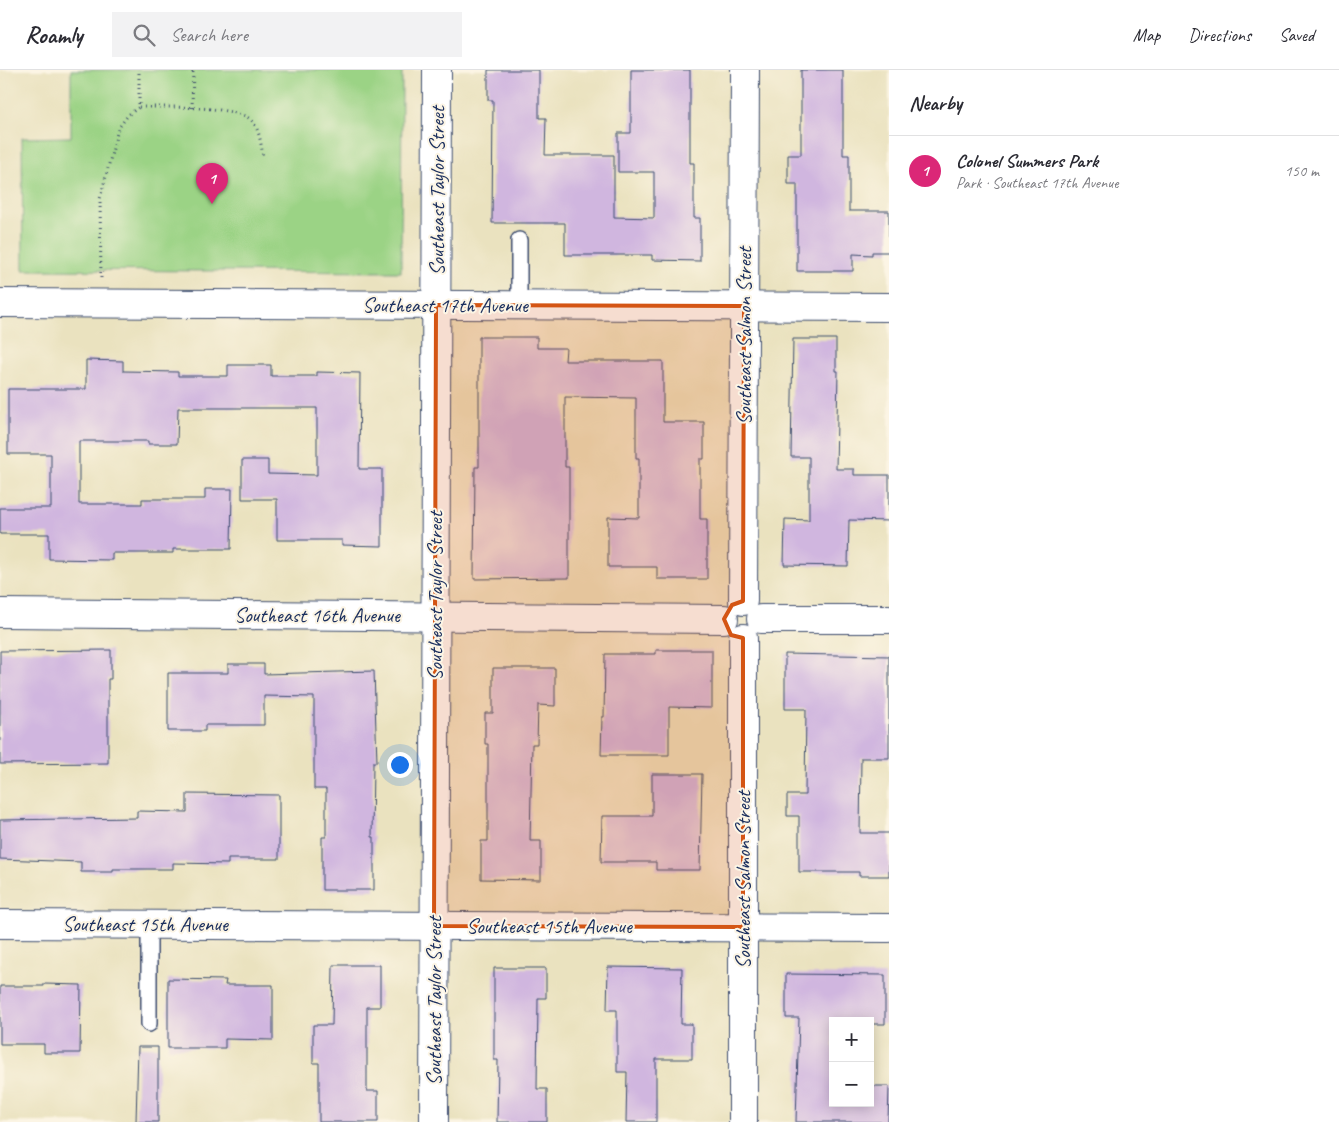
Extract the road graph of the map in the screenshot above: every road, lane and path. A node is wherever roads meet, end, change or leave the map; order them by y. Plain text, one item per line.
1 (139, 70) edge
2 (193, 70) edge
3 (437, 70) edge
4 (746, 70) edge
5 (139, 107) junction
6 (192, 108) junction
7 (262, 157) dead end
8 (519, 240) dead end
9 (0, 303) edge
10 (97, 303) junction
11 (436, 305) junction
12 (519, 305) junction
13 (744, 306) junction
14 (889, 307) edge
15 (0, 613) edge
16 (435, 616) junction
17 (889, 618) edge
18 (743, 619) junction
19 (0, 924) edge
20 (149, 924) junction
21 (434, 926) junction
22 (743, 927) junction
23 (889, 928) edge
24 (149, 1024) dead end
25 (434, 1122) edge
26 (743, 1122) edge

1 - 5 path
2 - 6 path
3 - 11 street, Southeast Taylor Street
4 - 13 street, Southeast Salmon Street
5 - 6 path
5 - 10 path
6 - 7 path
8 - 12 lane
9 - 10 street, Southeast 17th Avenue
10 - 11 street, Southeast 17th Avenue
11 - 12 street, Southeast 17th Avenue
11 - 16 street, Southeast Taylor Street
12 - 13 street, Southeast 17th Avenue
13 - 14 street, Southeast 17th Avenue
13 - 18 street, Southeast Salmon Street
15 - 16 street, Southeast 16th Avenue
16 - 18 street, Southeast 16th Avenue
16 - 21 street, Southeast Taylor Street
17 - 18 street, Southeast 16th Avenue
18 - 22 street, Southeast Salmon Street
19 - 20 street, Southeast 15th Avenue
20 - 21 street, Southeast 15th Avenue
20 - 24 lane
21 - 22 street, Southeast 15th Avenue
21 - 25 street, Southeast Taylor Street
22 - 23 street, Southeast 15th Avenue
22 - 26 street, Southeast Salmon Street

